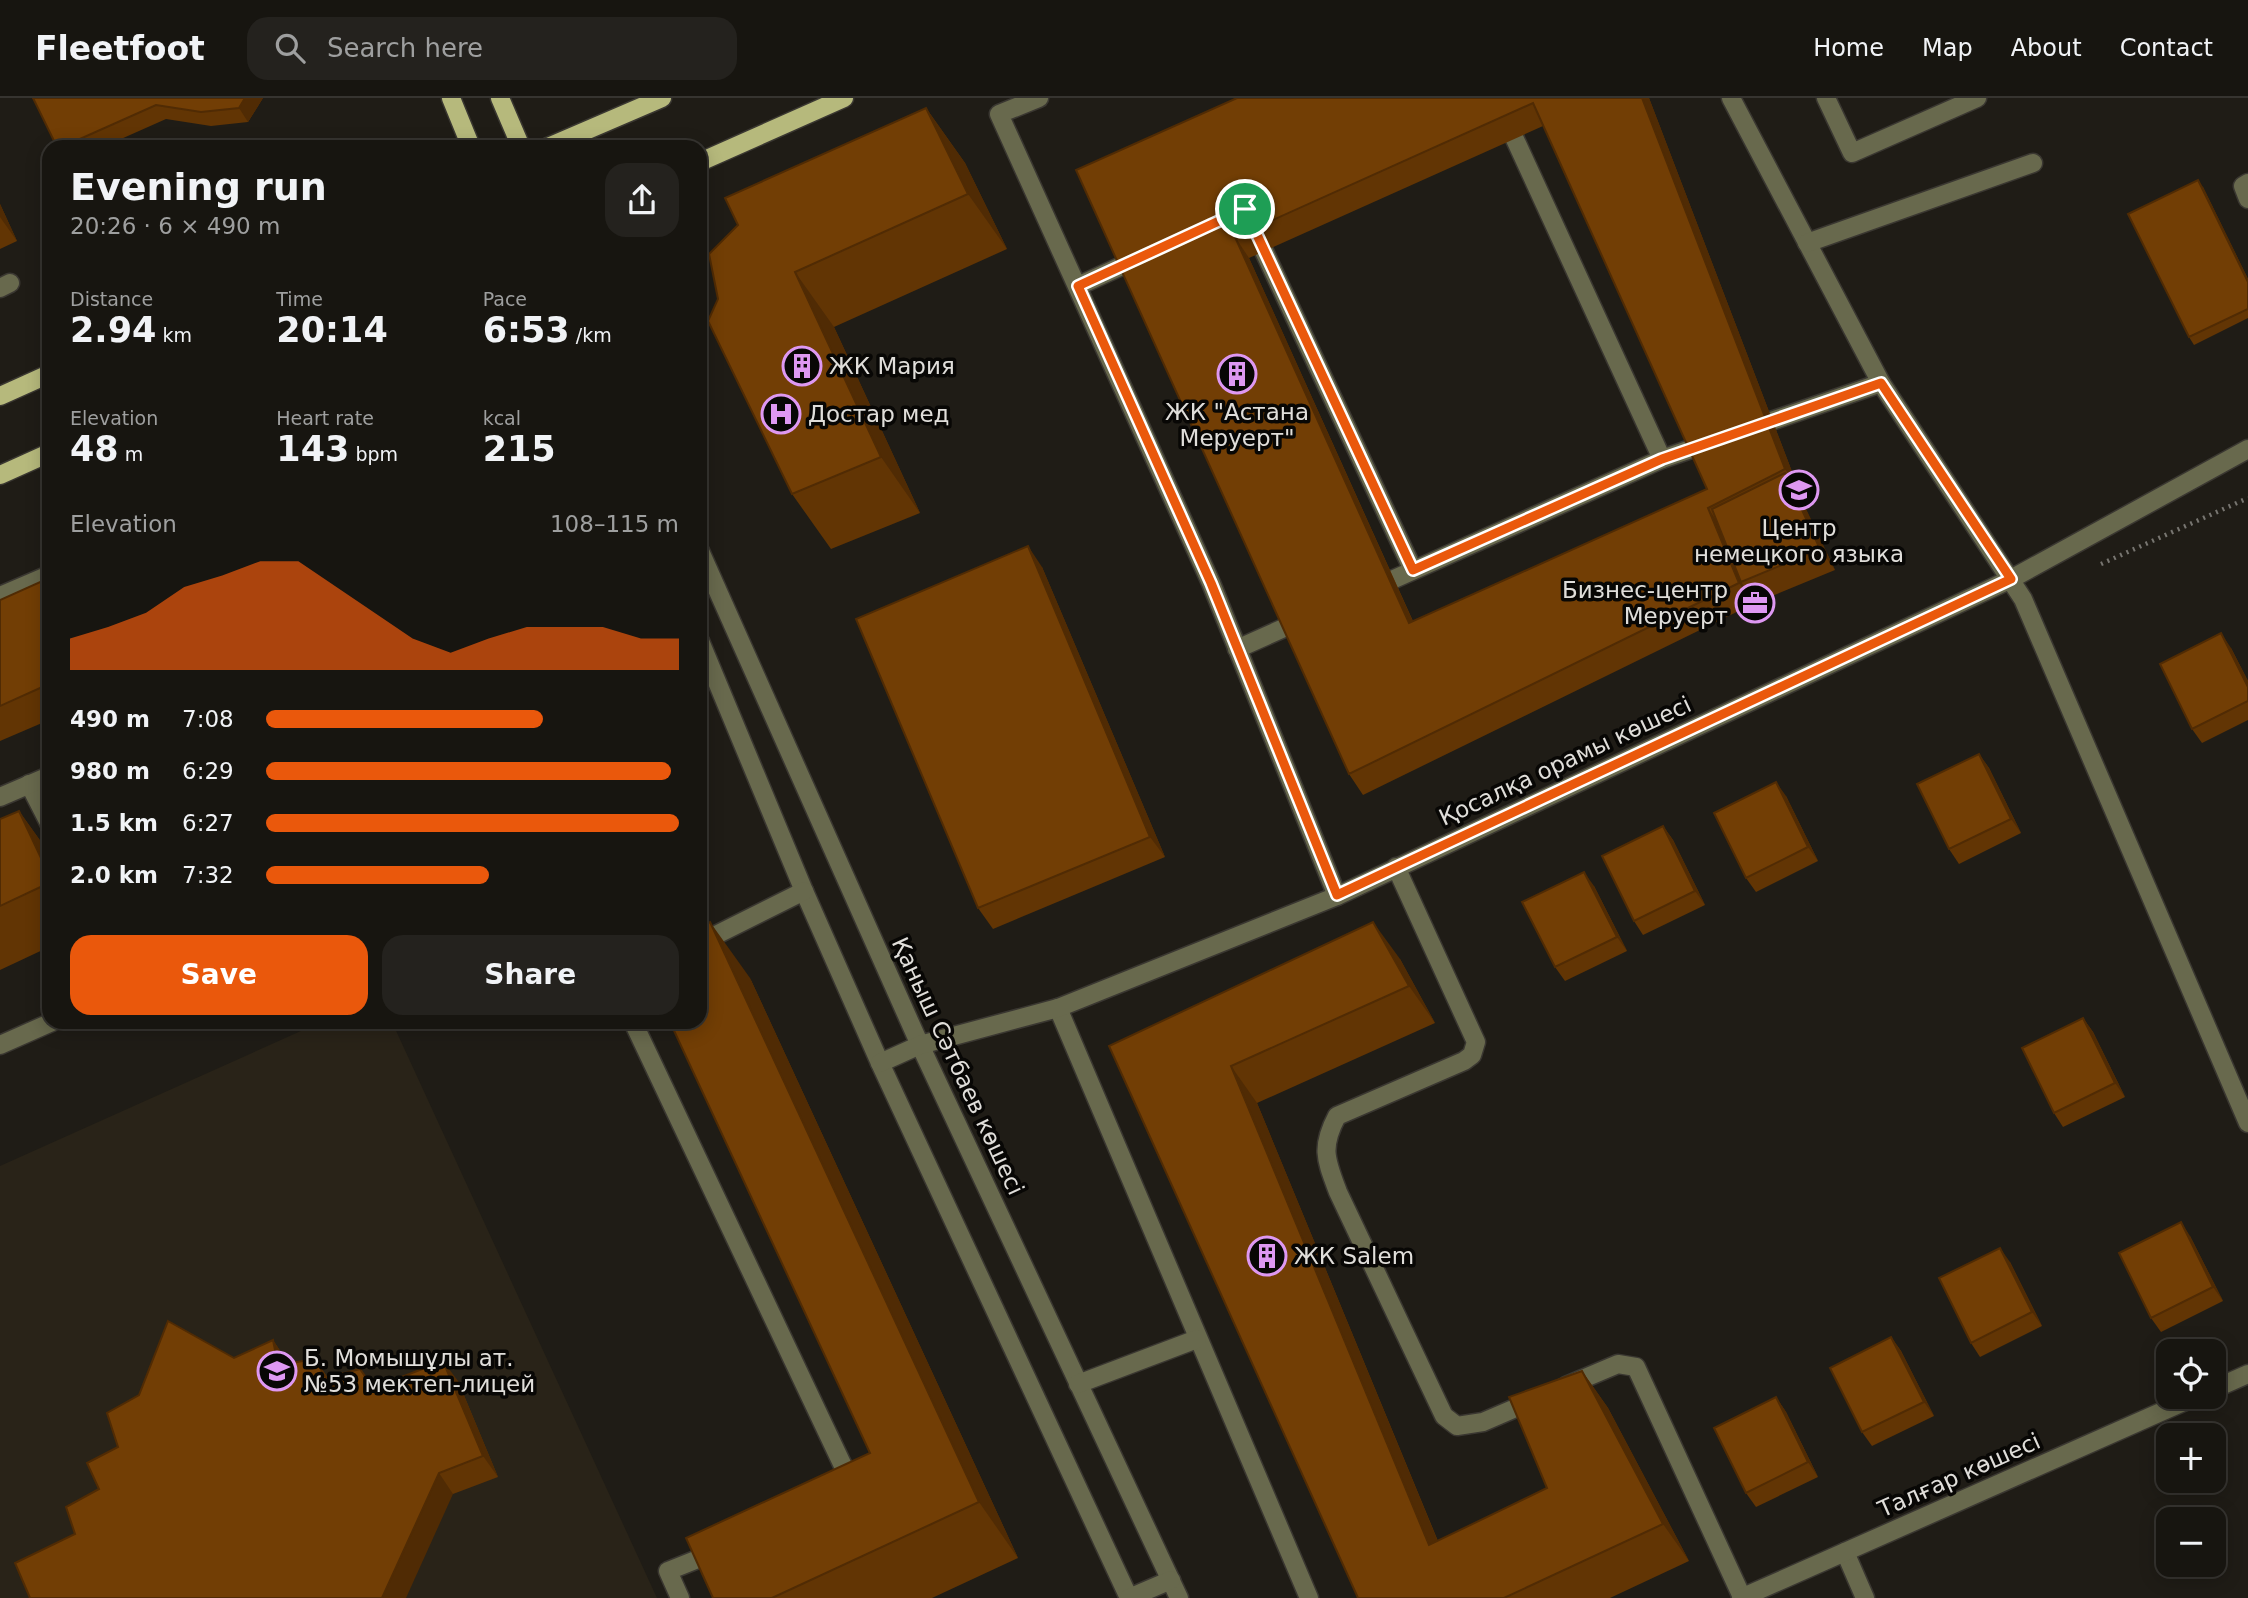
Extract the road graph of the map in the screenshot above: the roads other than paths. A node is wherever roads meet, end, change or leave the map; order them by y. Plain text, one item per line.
1 (450, 98) edge
2 (500, 98) edge
3 (662, 98) edge
4 (844, 98) edge
5 (1039, 98) edge
6 (1731, 98) edge
7 (1826, 98) edge
8 (1978, 98) edge
9 (1492, 100) edge
10 (468, 140) edge
11 (518, 140) edge
12 (564, 140) edge
13 (707, 159) edge
14 (2033, 163) dead end
15 (2248, 183) edge
16 (2248, 199) edge
17 (1245, 209) edge
18 (1807, 243) junction
19 (1161, 248) edge
20 (1078, 286) junction
21 (42, 377) edge
22 (1881, 383) junction
23 (0, 396) edge
24 (2248, 449) edge
25 (42, 456) edge
26 (1662, 459) junction
27 (0, 475) edge
28 (707, 567) edge
29 (1413, 570) junction
30 (42, 578) edge
31 (2011, 579) junction
32 (1362, 593) edge
33 (0, 596) edge
34 (1325, 610) edge
35 (1237, 649) junction
36 (707, 658) edge
37 (42, 779) edge
38 (29, 785) junction
39 (0, 797) edge
40 (42, 810) edge
41 (1396, 867) junction
42 (804, 891) junction
43 (1337, 895) junction
44 (707, 940) edge
45 (1058, 1008) junction
46 (42, 1026) edge
47 (636, 1029) edge
48 (0, 1045) edge
49 (920, 1045) junction
50 (880, 1063) junction
51 (2248, 1124) edge
52 (1196, 1339) junction
53 (2248, 1374) edge
54 (1078, 1384) junction
55 (2226, 1384) edge
56 (2168, 1409) edge
57 (845, 1502) edge
58 (732, 1546) edge
59 (1845, 1552) junction
60 (1171, 1580) junction
61 (680, 1598) edge
62 (1129, 1598) edge
63 (1178, 1598) edge
64 (1309, 1598) edge
65 (1741, 1598) edge
66 (1865, 1598) edge

1 - 10 main road
2 - 11 main road
3 - 12 main road
4 - 13 main road
5 - 20 street
6 - 18 street
7 - 8 street
9 - 26 street
14 - 18 street
15 - 16 street
17 - 29 street
18 - 22 street
19 - 20 street
20 - 35 street
21 - 23 main road
22 - 26 street
22 - 31 street
24 - 31 street, Қосалқа орамы көшесі
25 - 27 main road
26 - 29 street
28 - 49 street, Қаныш Сәтбаев көшесі
29 - 32 street
30 - 33 street
31 - 41 street, Қосалқа орамы көшесі
31 - 51 street
34 - 35 street
35 - 43 street
36 - 42 street
37 - 38 street
38 - 39 street
38 - 40 street
41 - 43 street, Қосалқа орамы көшесі
41 - 65 street
42 - 44 street
42 - 50 street
43 - 45 street, Қосалқа орамы көшесі
45 - 49 street, Қосалқа орамы көшесі
45 - 52 street
46 - 48 street
47 - 57 street
49 - 50 street, Қосалқа орамы көшесі
49 - 54 street, Қаныш Сәтбаев көшесі
50 - 62 street
52 - 54 street
52 - 64 street
53 - 55 street
54 - 60 street, Қаныш Сәтбаев көшесі
56 - 59 street, Талғар көшесі
58 - 61 street
59 - 65 street, Талғар көшесі
59 - 66 street
60 - 62 street
60 - 63 street, Қаныш Сәтбаев көшесі

